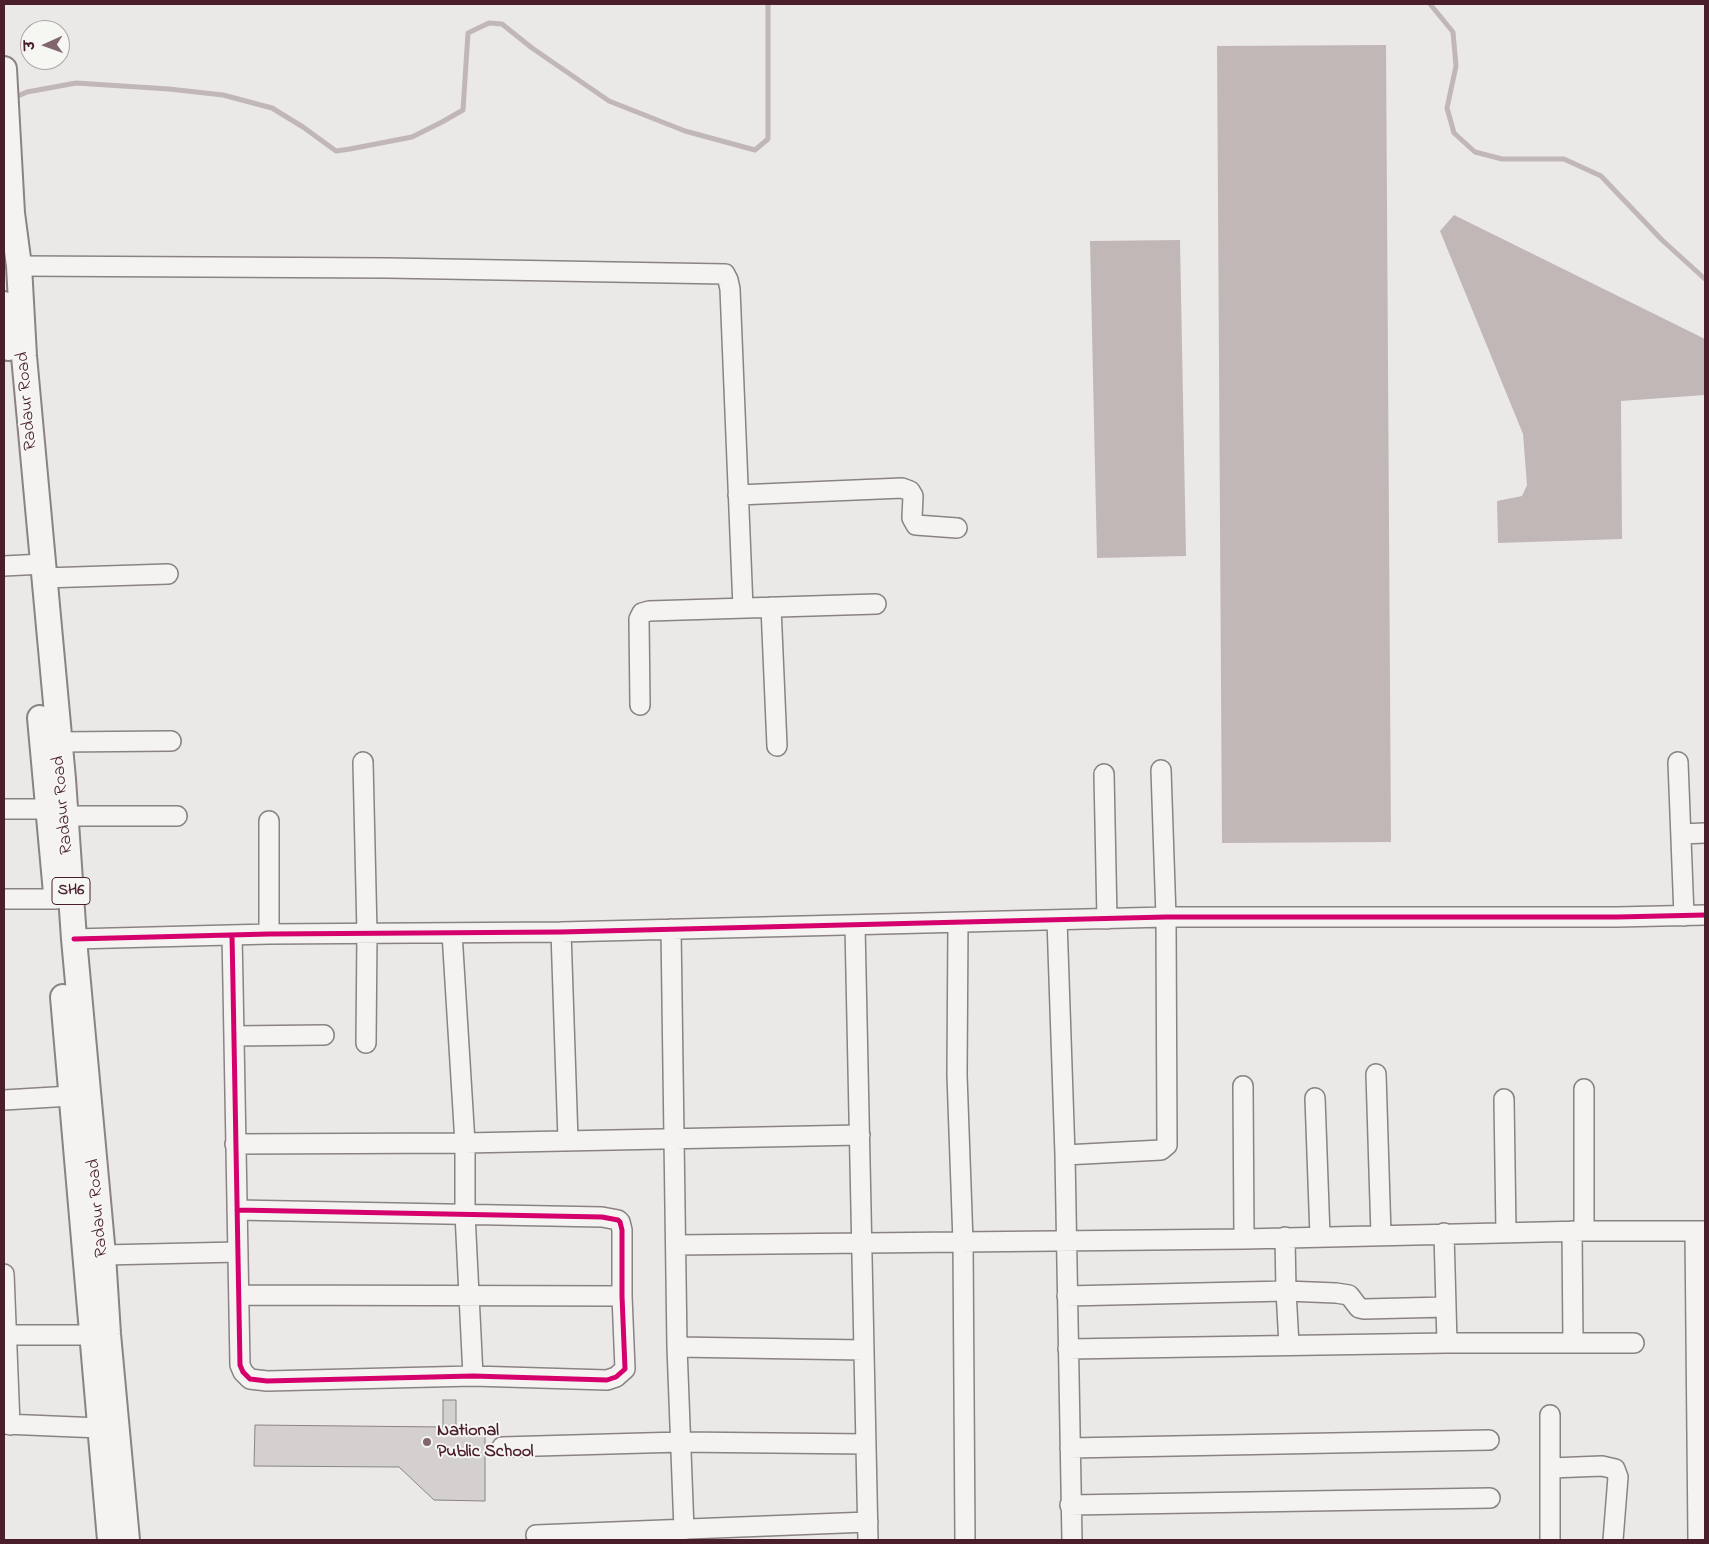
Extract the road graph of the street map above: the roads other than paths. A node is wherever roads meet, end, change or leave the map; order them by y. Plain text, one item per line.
1 (4, 78) edge
2 (19, 266) junction
3 (4, 304) edge
4 (6, 355) edge
5 (738, 495) junction
6 (957, 528) dead end
7 (4, 566) edge
8 (38, 569) junction
9 (168, 574) dead end
10 (876, 604) dead end
11 (771, 607) junction
12 (743, 608) junction
13 (640, 706) dead end
14 (171, 741) dead end
15 (59, 742) junction
16 (776, 746) dead end
17 (363, 762) dead end
18 (1678, 762) dead end
19 (1161, 770) dead end
20 (1104, 774) dead end
21 (4, 809) edge
22 (57, 813) junction
23 (177, 816) dead end
24 (269, 822) dead end
25 (1705, 833) edge
26 (1681, 834) junction
27 (4, 899) edge
28 (56, 899) junction
29 (1705, 915) edge
30 (1684, 916) junction
31 (1166, 917) junction
32 (1107, 919) junction
33 (1057, 920) junction
34 (958, 923) junction
35 (855, 926) junction
36 (670, 929) junction
37 (452, 932) junction
38 (561, 932) junction
39 (368, 933) junction
40 (269, 934) junction
41 (232, 935) junction
42 (74, 939) junction
43 (324, 1035) dead end
44 (234, 1036) junction
45 (366, 1043) dead end
46 (1376, 1074) dead end
47 (1243, 1086) dead end
48 (1584, 1089) dead end
49 (71, 1096) junction
50 (1315, 1098) dead end
51 (1504, 1099) dead end
52 (4, 1100) edge
53 (860, 1135) junction
54 (673, 1139) junction
55 (568, 1140) junction
56 (465, 1143) junction
57 (236, 1144) junction
58 (1066, 1156) junction
59 (237, 1210) junction
60 (465, 1214) junction
61 (1578, 1231) junction
62 (1700, 1231) edge
63 (1506, 1232) junction
64 (1444, 1233) junction
65 (1381, 1235) junction
66 (1320, 1236) junction
67 (1285, 1237) junction
68 (1244, 1238) junction
69 (1067, 1241) junction
70 (962, 1242) junction
71 (862, 1244) junction
72 (676, 1245) junction
73 (238, 1252) junction
74 (104, 1255) junction
75 (4, 1274) edge
76 (1286, 1291) junction
77 (239, 1295) junction
78 (470, 1295) junction
79 (622, 1296) junction
80 (1068, 1296) junction
81 (1446, 1307) junction
82 (6, 1335) edge
83 (91, 1335) junction
84 (1447, 1343) junction
85 (1573, 1343) junction
86 (1634, 1343) dead end
87 (1289, 1345) junction
88 (677, 1347) junction
89 (1068, 1349) junction
90 (864, 1350) junction
91 (473, 1376) junction
92 (1550, 1415) dead end
93 (7, 1425) edge
94 (100, 1428) junction
95 (1489, 1440) dead end
96 (680, 1442) junction
97 (866, 1444) junction
98 (502, 1447) dead end
99 (1070, 1448) junction
100 (1551, 1468) junction
101 (1490, 1498) dead end
102 (1070, 1504) junction
103 (684, 1530) junction
104 (868, 1531) edge
105 (536, 1535) dead end
106 (627, 1536) edge
107 (1698, 1539) dead end
108 (110, 1540) edge
109 (127, 1540) edge
110 (965, 1540) edge
111 (1072, 1540) edge
112 (1550, 1540) edge
113 (1613, 1540) edge

1 - 2 main road, Radaur Road / SH6
2 - 5 street
2 - 8 main road, Radaur Road / SH6
3 - 4 main road, Radaur Road / SH6
4 - 8 main road, Radaur Road / SH6
5 - 6 street
5 - 12 street
7 - 8 street
8 - 9 street
8 - 15 main road, Radaur Road / SH6
8 - 22 main road, Radaur Road / SH6
10 - 11 street
11 - 12 street
11 - 16 street
12 - 13 street
14 - 15 street
15 - 22 main road, Radaur Road / SH6
17 - 39 street
18 - 26 street
19 - 31 street
20 - 32 street
21 - 22 street
22 - 23 street
22 - 28 main road, Radaur Road / SH6
22 - 42 main road, Radaur Road / SH6
24 - 40 street
25 - 26 street
26 - 30 street
27 - 28 street
28 - 49 main road, Radaur Road / SH6
29 - 30 street
30 - 31 street
31 - 32 street
31 - 58 street
32 - 33 street
33 - 34 street
33 - 58 street
34 - 35 street
34 - 70 street
35 - 36 street
35 - 53 street
36 - 38 street
36 - 54 street
37 - 38 street
37 - 39 street
37 - 56 street
38 - 55 street
39 - 40 street
39 - 45 street
40 - 41 street
41 - 42 street
41 - 44 street
42 - 74 main road, Radaur Road / SH6
43 - 44 street
44 - 57 street
46 - 65 street
47 - 68 street
48 - 61 street
49 - 52 street
49 - 83 main road, Radaur Road / SH6
50 - 66 street
51 - 63 street
53 - 54 street
53 - 71 street
54 - 55 street
54 - 72 street
55 - 56 street
56 - 57 street
56 - 60 street
57 - 59 street
58 - 69 street
59 - 60 street
59 - 73 street
60 - 78 street
60 - 79 street
61 - 62 street
61 - 63 street
61 - 85 street
62 - 107 street
63 - 64 street
64 - 65 street
64 - 81 street
65 - 66 street
66 - 67 street
67 - 68 street
67 - 76 street
68 - 69 street
69 - 70 street
69 - 80 street
70 - 71 street
70 - 110 street
71 - 72 street
71 - 90 street
72 - 88 street
73 - 74 street
73 - 77 street
74 - 109 main road, Radaur Road / SH6
75 - 82 street
76 - 80 street
76 - 81 street
76 - 87 street
77 - 78 street
77 - 91 street
78 - 79 street
78 - 91 street
79 - 91 street
80 - 89 street
81 - 84 street
82 - 83 street
82 - 93 street
83 - 94 main road, Radaur Road / SH6
84 - 85 street
84 - 87 street
85 - 86 street
87 - 89 street
88 - 90 street
88 - 96 street
89 - 99 street
90 - 97 street
92 - 100 street
93 - 94 street
94 - 108 main road, Radaur Road / SH6
95 - 99 street
96 - 97 street
96 - 98 street
96 - 103 street
97 - 104 street
99 - 102 street
100 - 112 street
100 - 113 street
101 - 102 street
102 - 111 street
103 - 104 street
103 - 106 street
105 - 106 street

